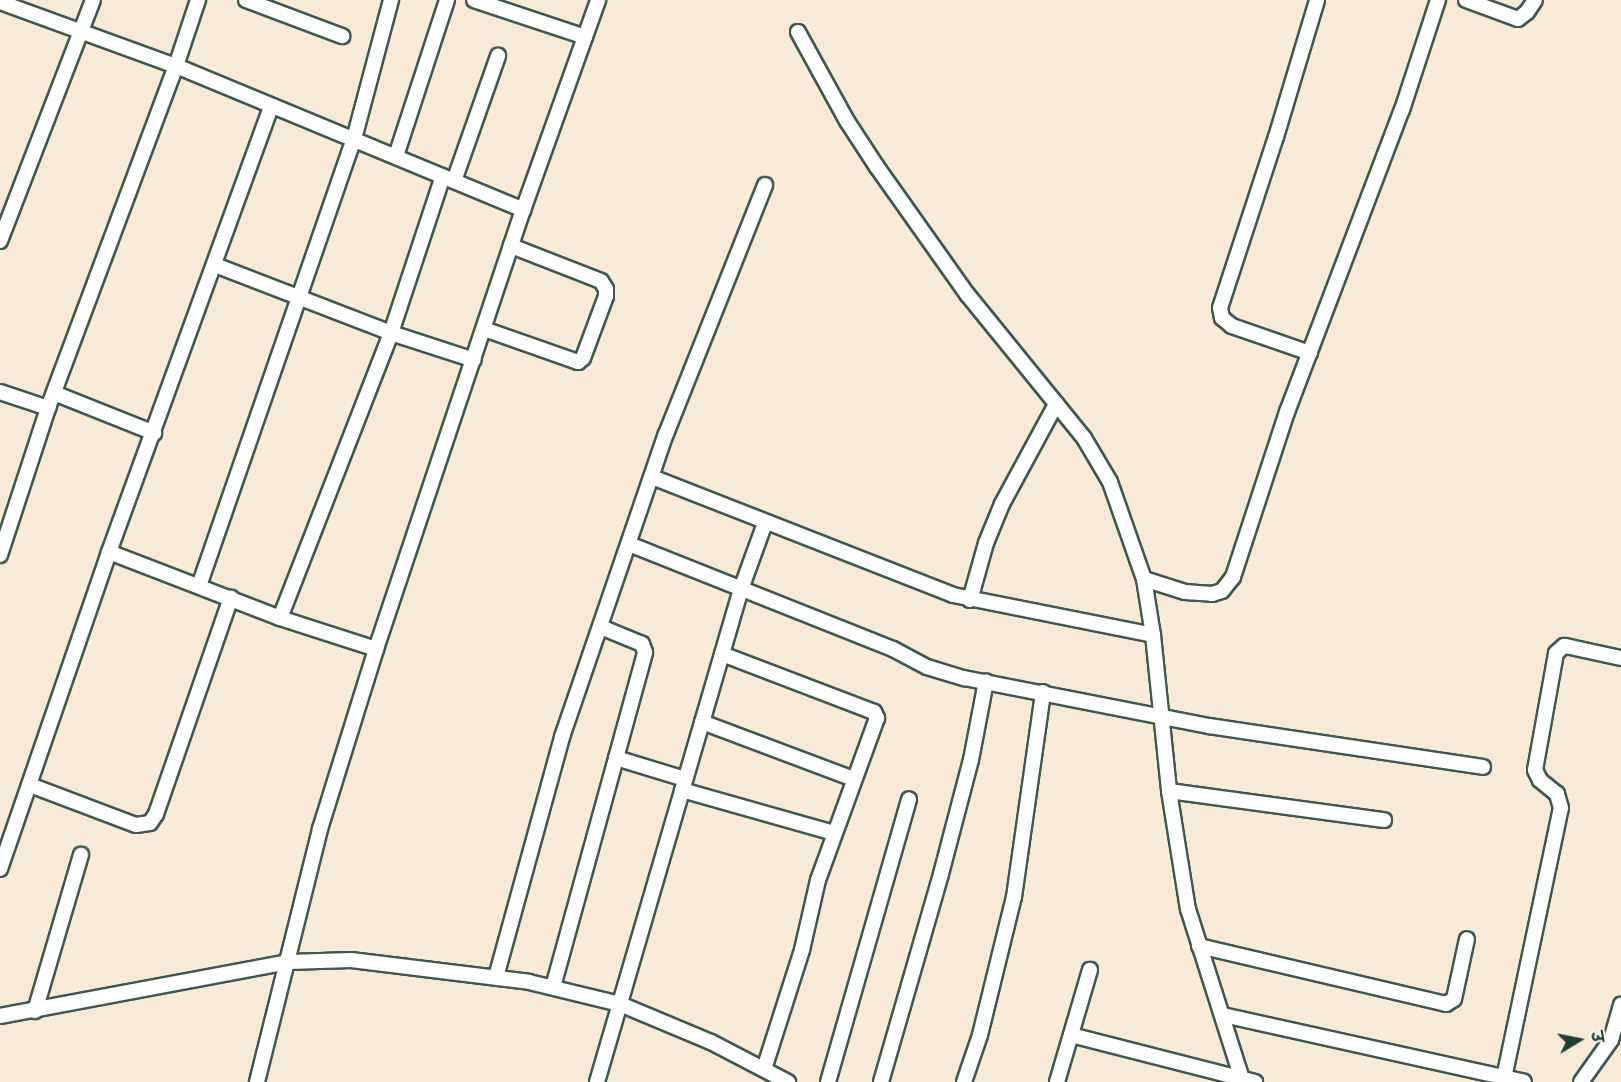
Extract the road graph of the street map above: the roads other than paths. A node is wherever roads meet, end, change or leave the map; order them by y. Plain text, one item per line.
1 (93, 0) edge
2 (198, 0) edge
3 (246, 0) edge
4 (391, 0) edge
5 (447, 0) edge
6 (474, 0) edge
7 (598, 0) edge
8 (1317, 0) edge
9 (1438, 0) edge
10 (1466, 0) edge
11 (1535, 0) edge
12 (0, 2) edge
13 (80, 32) junction
14 (798, 32) dead end
15 (342, 36) dead end
16 (585, 37) junction
17 (498, 56) dead end
18 (176, 66) junction
19 (271, 106) junction
20 (354, 139) junction
21 (396, 156) junction
22 (448, 178) junction
23 (765, 185) dead end
24 (523, 210) junction
25 (0, 241) edge
26 (511, 246) junction
27 (215, 265) junction
28 (300, 296) junction
29 (484, 328) junction
30 (391, 333) junction
31 (1310, 353) junction
32 (474, 360) junction
33 (0, 392) edge
34 (54, 393) junction
35 (1056, 404) junction
36 (48, 408) junction
37 (154, 434) junction
38 (652, 477) junction
39 (765, 523) junction
40 (629, 544) junction
41 (109, 552) junction
42 (0, 555) edge
43 (1144, 579) junction
44 (199, 585) junction
45 (741, 589) junction
46 (231, 598) junction
47 (970, 600) junction
48 (280, 618) junction
49 (601, 627) junction
50 (1153, 635) junction
51 (376, 649) junction
52 (722, 654) junction
53 (1621, 658) edge
54 (986, 681) junction
55 (1043, 692) junction
56 (1162, 716) junction
57 (702, 722) junction
58 (616, 758) junction
59 (1483, 767) dead end
60 (854, 779) junction
61 (684, 784) junction
62 (30, 785) junction
63 (1169, 791) junction
64 (909, 799) dead end
65 (1384, 820) dead end
66 (834, 833) junction
67 (81, 855) dead end
68 (0, 869) edge
69 (1467, 939) dead end
70 (1199, 946) junction
71 (289, 962) junction
72 (1090, 970) dead end
73 (496, 977) junction
74 (553, 987) junction
75 (620, 1004) junction
76 (1621, 1004) edge
77 (35, 1011) junction
78 (1223, 1015) junction
79 (0, 1016) edge
80 (1071, 1035) junction
81 (764, 1070) junction
82 (1504, 1078) junction
83 (1247, 1081) edge
84 (258, 1082) edge
85 (597, 1082) edge
86 (788, 1082) edge
87 (828, 1082) edge
88 (881, 1082) edge
89 (964, 1082) edge
90 (1057, 1082) edge
91 (1524, 1082) edge
92 (1581, 1082) edge

1 - 13 street
2 - 18 street
3 - 15 street
4 - 20 street
5 - 21 street
6 - 16 street
7 - 16 street
8 - 31 street
9 - 31 street
10 - 11 street
12 - 13 street
13 - 18 street
13 - 25 street
14 - 35 street
16 - 24 street
17 - 22 street
18 - 19 street
18 - 34 street
19 - 20 street
19 - 27 street
20 - 21 street
20 - 28 street
21 - 22 street
22 - 24 street
22 - 30 street
23 - 38 street
24 - 26 street
26 - 29 street
26 - 29 street
27 - 28 street
27 - 37 street
28 - 30 street
28 - 44 street
29 - 32 street
30 - 32 street
30 - 48 street
31 - 43 street
32 - 51 street
33 - 36 street
34 - 36 street
34 - 37 street
35 - 43 street
35 - 47 street
36 - 42 street
37 - 41 street
38 - 39 street
38 - 40 street
39 - 45 street
39 - 47 street
40 - 45 street
40 - 49 street
41 - 44 street
41 - 62 street
43 - 50 street
44 - 46 street
45 - 52 street
45 - 54 street
46 - 48 street
46 - 62 street
47 - 50 street
48 - 51 street
49 - 58 street
49 - 73 street
50 - 56 street
51 - 71 street
52 - 57 street
52 - 60 street
53 - 82 street
54 - 55 street
54 - 88 street
55 - 56 street
55 - 89 street
56 - 59 street
56 - 63 street
57 - 60 street
57 - 61 street
58 - 61 street
58 - 74 street
60 - 66 street
61 - 66 street
61 - 75 street
62 - 68 street
63 - 65 street
63 - 70 street
64 - 87 street
66 - 81 street
67 - 77 street
69 - 70 street
70 - 78 street
71 - 73 street
71 - 77 street
71 - 84 street
72 - 80 street
73 - 74 street
74 - 75 street
75 - 81 street
75 - 85 street
76 - 92 street
77 - 79 street
78 - 82 street
78 - 83 street
80 - 83 street
80 - 90 street
81 - 86 street
82 - 91 street

